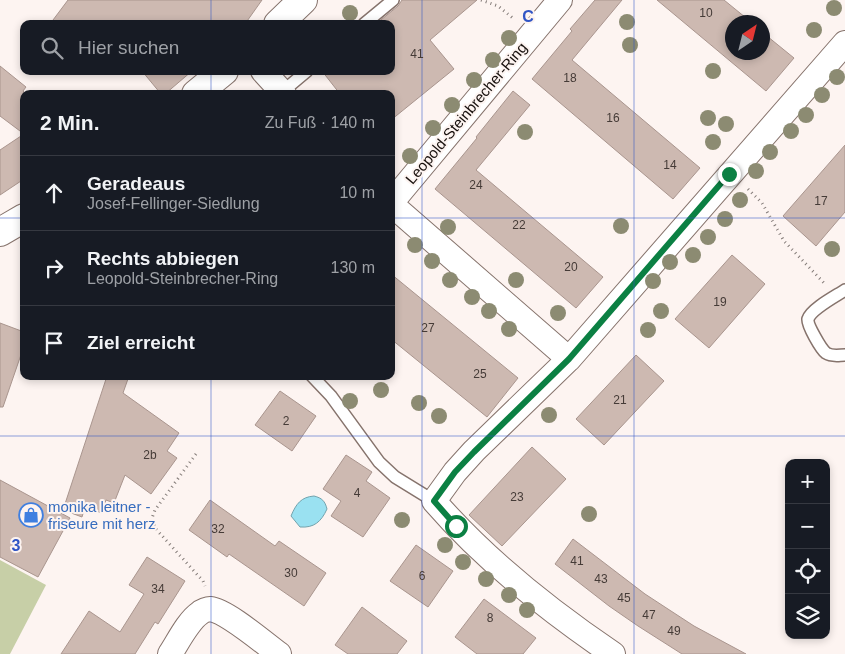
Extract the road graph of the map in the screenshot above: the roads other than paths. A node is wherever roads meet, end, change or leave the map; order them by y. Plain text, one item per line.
1 (302, 0) edge
2 (393, 0) edge
3 (560, 0) edge
4 (282, 20) edge
5 (369, 20) edge
6 (845, 43) edge
7 (219, 75) edge
8 (267, 75) edge
9 (303, 75) edge
10 (201, 90) edge
11 (280, 90) edge
12 (286, 90) edge
13 (395, 199) edge
14 (395, 207) edge
15 (20, 220) edge
16 (0, 232) edge
17 (845, 290) edge
18 (845, 355) edge
19 (569, 359) junction
20 (316, 380) edge
21 (434, 501) junction
22 (170, 654) edge
23 (279, 654) edge
24 (613, 654) edge

1 - 4 street
2 - 5 lane
3 - 13 street, Leopold-Steinbrecher-Ring
6 - 19 street
7 - 10 street
8 - 11 street
9 - 12 lane
14 - 19 street, Leopold-Steinbrecher-Ring
15 - 16 street
17 - 18 lane
19 - 21 street
20 - 21 lane
21 - 24 street
22 - 23 street

